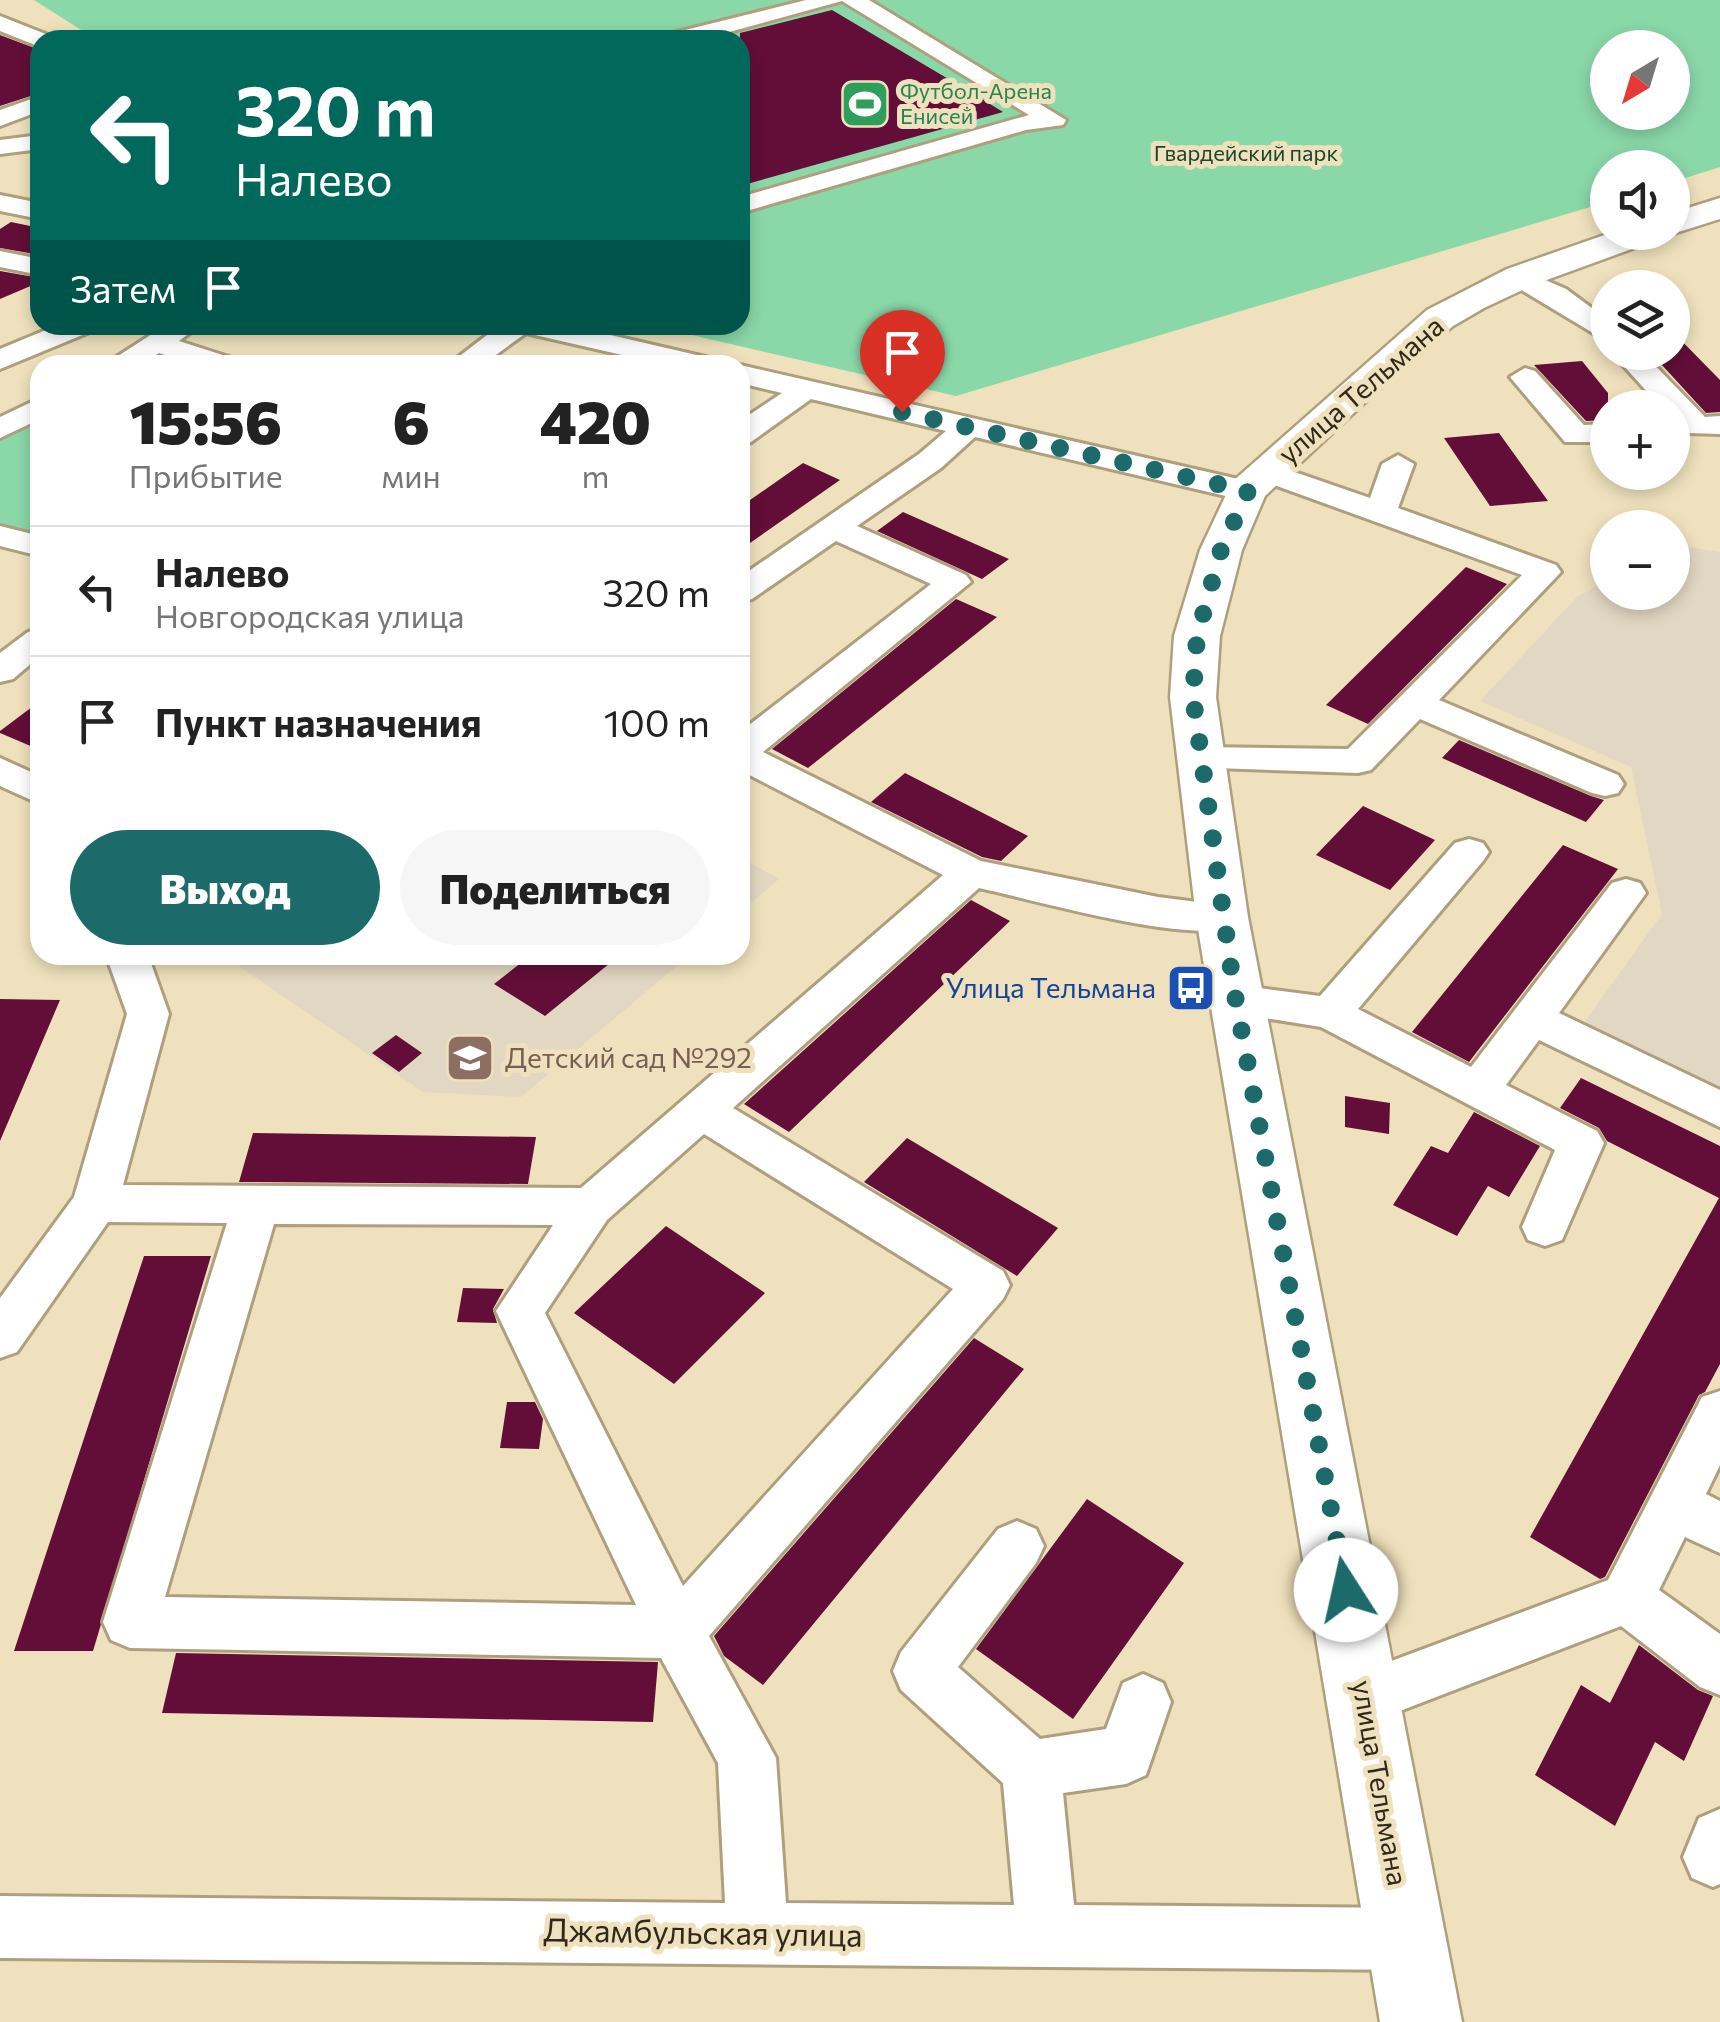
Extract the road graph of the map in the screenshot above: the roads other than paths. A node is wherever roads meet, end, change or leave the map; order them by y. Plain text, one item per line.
1 (827, 0) edge
2 (854, 0) edge
3 (0, 23) edge
4 (712, 30) edge
5 (30, 36) edge
6 (30, 107) edge
7 (0, 118) edge
8 (30, 143) edge
9 (0, 147) edge
10 (750, 202) edge
11 (0, 203) edge
12 (1720, 208) edge
13 (30, 209) edge
14 (1690, 218) edge
15 (1596, 250) edge
16 (1520, 277) junction
17 (1590, 320) edge
18 (59, 335) edge
19 (172, 335) edge
20 (505, 335) edge
21 (564, 335) edge
22 (159, 344) junction
23 (138, 355) edge
24 (194, 355) edge
25 (477, 355) edge
26 (634, 355) edge
27 (0, 360) edge
28 (1642, 370) edge
29 (750, 376) edge
30 (1525, 378) dead end
31 (805, 390) junction
32 (30, 412) edge
33 (1697, 427) edge
34 (750, 428) edge
35 (967, 428) junction
36 (0, 429) edge
37 (1590, 435) edge
38 (1398, 464) dead end
39 (1257, 481) junction
40 (1381, 512) junction
41 (831, 526) junction
42 (0, 536) edge
43 (30, 544) edge
44 (750, 585) edge
45 (30, 647) edge
46 (0, 671) edge
47 (1416, 704) junction
48 (750, 745) edge
49 (750, 758) edge
50 (1201, 759) junction
51 (0, 770) edge
52 (1605, 784) dead end
53 (30, 786) edge
54 (1470, 852) dead end
55 (972, 872) junction
56 (1626, 893) dead end
57 (1222, 917) junction
58 (131, 965) edge
59 (1236, 1000) junction
60 (1330, 1013) junction
61 (1531, 1018) junction
62 (1478, 1090) junction
63 (1720, 1110) edge
64 (703, 1112) junction
65 (95, 1203) junction
66 (256, 1205) junction
67 (591, 1207) junction
68 (1545, 1227) dead end
69 (0, 1338) edge
70 (1720, 1413) edge
71 (1698, 1516) edge
72 (1017, 1546) dead end
73 (1627, 1598) junction
74 (677, 1632) junction
75 (1720, 1668) edge
76 (1366, 1697) junction
77 (1142, 1702) dead end
78 (1031, 1769) junction
79 (0, 1926) edge
80 (757, 1933) junction
81 (1047, 1938) junction
82 (1407, 1939) junction
83 (1421, 2022) edge

1 - 4 street
2 - 10 street
3 - 5 street
6 - 7 street
8 - 9 street
11 - 13 street
12 - 14 main road
15 - 16 main road, улица Тельмана
16 - 17 street
16 - 39 main road, улица Тельмана
18 - 27 street
19 - 22 street
20 - 25 street
21 - 26 street
22 - 23 street
22 - 24 street
28 - 33 street
29 - 31 street
30 - 37 street
31 - 34 street
31 - 35 street
32 - 36 street
35 - 39 street
35 - 41 street
38 - 40 street
39 - 40 street
39 - 50 main road, улица Тельмана
40 - 47 street
41 - 44 street
41 - 48 street
42 - 43 street
45 - 46 street
47 - 50 street
47 - 52 street
49 - 55 street
50 - 57 main road, улица Тельмана
51 - 53 street
54 - 60 street
55 - 57 street
55 - 64 street
56 - 61 street
57 - 59 main road, улица Тельмана
58 - 65 street
59 - 60 street
59 - 76 main road, улица Тельмана
60 - 62 street
61 - 62 street
61 - 63 street
62 - 68 street
64 - 67 street
64 - 74 street
65 - 66 street
65 - 69 street
66 - 67 street
66 - 74 street
67 - 74 street
70 - 71 street
71 - 73 street
72 - 78 street
73 - 75 street
73 - 76 street
74 - 80 street
76 - 82 main road, улица Тельмана
77 - 78 street
78 - 81 street
79 - 80 street, Джамбульская улица
80 - 81 street, Джамбульская улица
81 - 82 street, Джамбульская улица
82 - 83 main road, улица Тельмана

